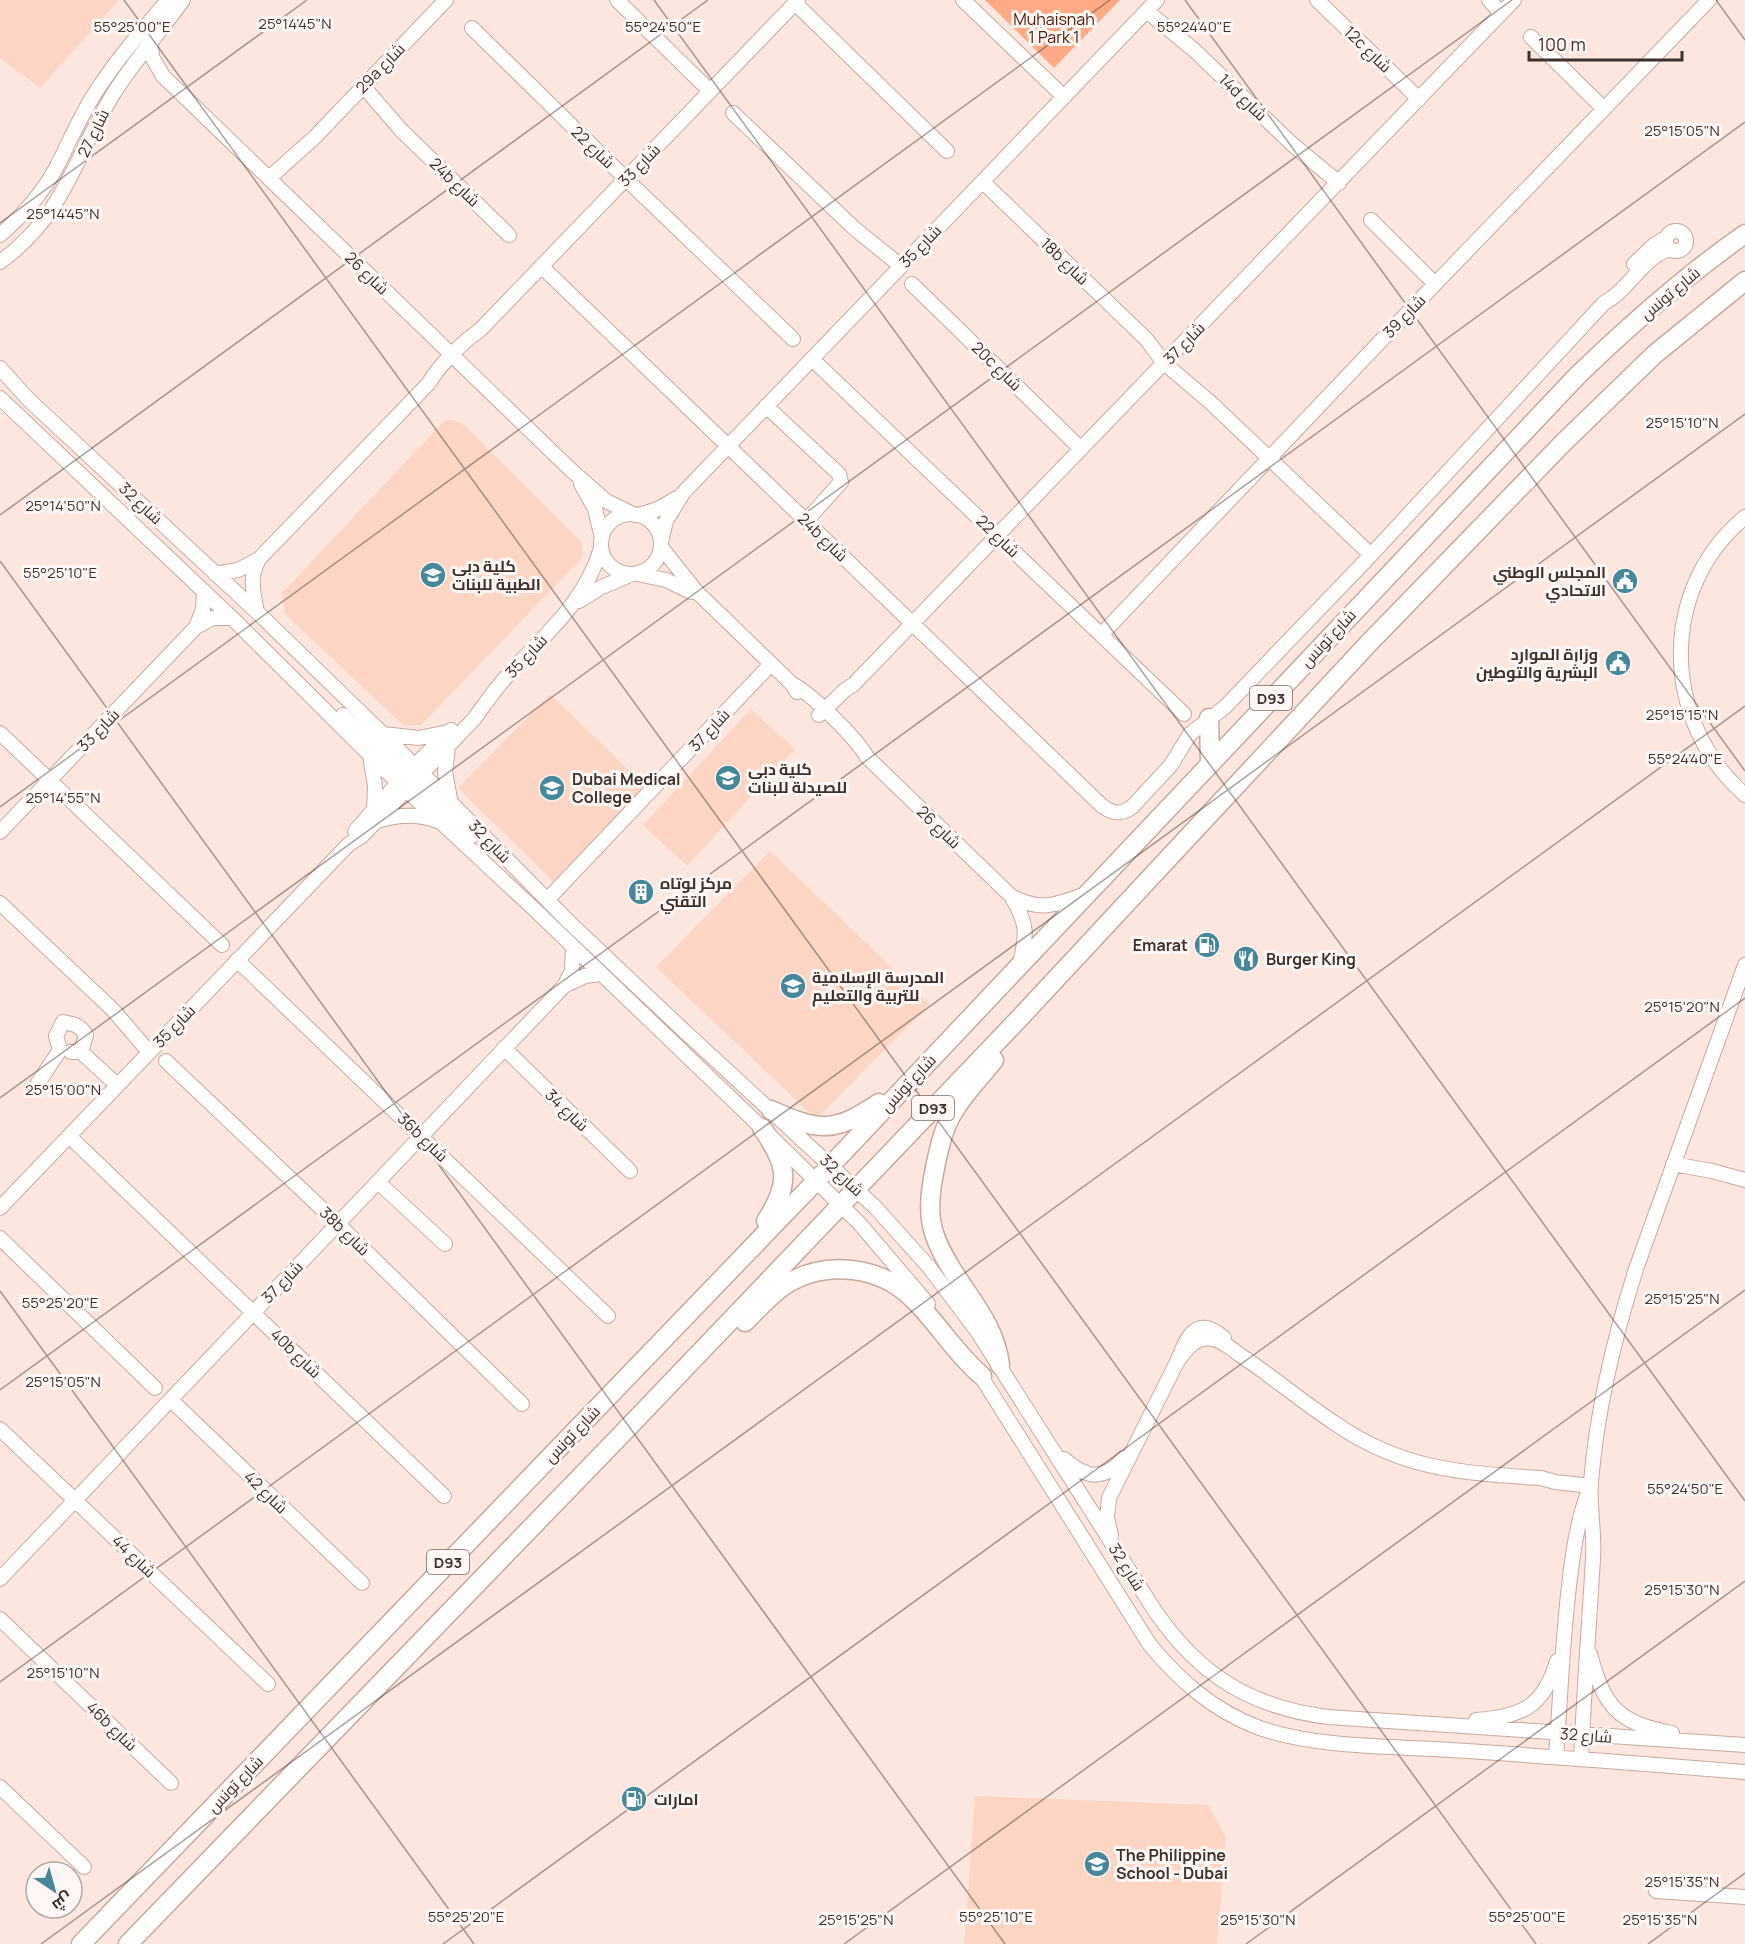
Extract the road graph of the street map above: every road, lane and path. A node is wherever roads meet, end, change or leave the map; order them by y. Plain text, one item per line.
1 (168, 0) edge
2 (183, 0) edge
3 (617, 0) edge
4 (963, 0) edge
5 (1317, 0) edge
6 (1489, 0) edge
7 (1709, 0) edge
8 (440, 2) edge
9 (796, 2) edge
10 (1153, 5) edge
11 (1506, 5) edge
12 (472, 28) dead end
13 (1532, 37) dead end
14 (151, 42) junction
15 (127, 75) junction
16 (163, 76) junction
17 (360, 90) junction
18 (710, 91) junction
19 (1064, 97) junction
20 (1419, 99) junction
21 (1604, 109) junction
22 (733, 112) dead end
23 (947, 151) dead end
24 (626, 179) junction
25 (272, 182) junction
26 (983, 182) junction
27 (1335, 186) junction
28 (22, 214) junction
29 (1371, 220) dead end
30 (1745, 234) edge
31 (0, 235) edge
32 (508, 235) dead end
33 (1668, 243) dead end
34 (0, 246) edge
35 (0, 262) edge
36 (541, 266) junction
37 (898, 270) junction
38 (1745, 281) edge
39 (912, 284) dead end
40 (1435, 284) junction
41 (794, 339) dead end
42 (454, 358) junction
43 (812, 359) junction
44 (1168, 360) junction
45 (0, 371) edge
46 (0, 398) edge
47 (766, 406) junction
48 (728, 446) junction
49 (1081, 449) junction
50 (1269, 458) junction
51 (571, 470) junction
52 (683, 493) junction
53 (637, 515) junction
54 (1745, 517) edge
55 (806, 521) junction
56 (998, 536) junction
57 (602, 543) junction
58 (661, 545) junction
59 (1371, 555) junction
60 (260, 559) junction
61 (215, 574) junction
62 (634, 574) junction
63 (204, 591) junction
64 (706, 601) junction
65 (571, 608) junction
66 (257, 612) junction
67 (232, 618) junction
68 (912, 624) junction
69 (196, 627) junction
70 (1101, 635) junction
71 (771, 664) junction
72 (482, 705) junction
73 (321, 706) junction
74 (1184, 714) dead end
75 (824, 716) junction
76 (1209, 726) junction
77 (450, 731) junction
78 (0, 733) edge
79 (383, 734) junction
80 (448, 747) junction
81 (370, 755) junction
82 (1210, 763) junction
83 (411, 778) junction
84 (49, 780) junction
85 (1745, 795) edge
86 (451, 801) junction
87 (375, 815) junction
88 (442, 823) junction
89 (0, 832) edge
90 (516, 869) junction
91 (1086, 894) junction
92 (1011, 896) junction
93 (547, 900) junction
94 (0, 903) edge
95 (222, 945) dead end
96 (573, 947) junction
97 (237, 960) junction
98 (1020, 964) junction
99 (600, 974) junction
100 (1743, 974) edge
101 (564, 986) junction
102 (1014, 1024) junction
103 (153, 1048) junction
104 (504, 1048) junction
105 (60, 1050) junction
106 (81, 1052) junction
107 (166, 1061) dead end
108 (38, 1083) dead end
109 (117, 1085) junction
110 (903, 1087) junction
111 (771, 1110) junction
112 (762, 1128) junction
113 (422, 1135) junction
114 (69, 1136) junction
115 (1674, 1161) junction
116 (831, 1164) junction
117 (630, 1171) dead end
118 (1745, 1180) edge
119 (816, 1181) junction
120 (378, 1182) junction
121 (856, 1188) junction
122 (840, 1205) junction
123 (0, 1208) edge
124 (338, 1224) junction
125 (0, 1238) edge
126 (445, 1244) dead end
127 (746, 1252) junction
128 (253, 1312) junction
129 (608, 1316) dead end
130 (1000, 1365) junction
131 (982, 1376) junction
132 (155, 1388) dead end
133 (171, 1400) junction
134 (522, 1404) dead end
135 (0, 1429) edge
136 (620, 1436) junction
137 (1133, 1448) junction
138 (1056, 1454) junction
139 (1591, 1481) junction
140 (444, 1496) dead end
141 (74, 1500) junction
142 (1116, 1549) junction
143 (0, 1579) edge
144 (362, 1583) dead end
145 (0, 1619) edge
146 (1563, 1639) junction
147 (1586, 1642) junction
148 (268, 1684) dead end
149 (1428, 1723) junction
150 (1558, 1733) junction
151 (1582, 1734) junction
152 (1743, 1745) edge
153 (1556, 1757) junction
154 (1581, 1759) junction
155 (1745, 1772) edge
156 (171, 1783) dead end
157 (0, 1787) edge
158 (77, 1860) edge
159 (1656, 1891) dead end
160 (1745, 1897) edge
161 (81, 1944) edge
162 (128, 1944) edge

1 - 28 street, شارع 27
2 - 14 street, شارع 27
3 - 18 street
4 - 19 street
5 - 20 street, 12c شارع
6 - 11 street
7 - 21 street, شارع 39
8 - 17 street, 29a شارع
9 - 18 street, شارع 33
9 - 23 street
10 - 19 street, شارع 35
10 - 27 street, 14d شارع
11 - 20 street, شارع 37
12 - 24 street, شارع 22
13 - 21 street
14 - 15 street, شارع 27
14 - 16 street, شارع 26
15 - 16 street
15 - 35 street, شارع 27
16 - 25 street, شارع 26
17 - 25 street, 29a شارع
17 - 32 street, 24b شارع
18 - 24 street, شارع 33
19 - 26 street, شارع 35
20 - 27 street, شارع 37
21 - 40 street, شارع 39
22 - 37 street
24 - 36 street, شارع 33
24 - 41 street, شارع 22
25 - 42 street, شارع 26
26 - 37 street, شارع 35
26 - 44 street, 18b شارع
27 - 44 street, شارع 37
28 - 31 street, شارع 27
28 - 34 street
29 - 40 street
30 - 82 main road, شارع تونس / D93
33 - 59 street
36 - 42 street, شارع 33
36 - 48 street, 24b شارع
37 - 43 street, شارع 35
38 - 102 main road, شارع تونس / D93
39 - 49 street, 20c شارع
40 - 50 street, شارع 39
42 - 51 street, شارع 26
42 - 60 street, شارع 33
43 - 47 street, شارع 35
43 - 56 street, شارع 22
44 - 49 street, شارع 37
44 - 50 street, 18b شارع
45 - 61 street, شارع 32
46 - 63 street, شارع 32
47 - 48 street, شارع 35
47 - 55 street
48 - 52 street, شارع 35
48 - 55 street, 24b شارع
49 - 56 street, شارع 37
50 - 59 street, 18b شارع
50 - 70 street, شارع 39
51 - 53 street, شارع 26
51 - 57 street, شارع 26
52 - 53 street, شارع 35
52 - 58 street, شارع 35
53 - 57 street
53 - 58 street
54 - 85 street
55 - 68 street, 24b شارع
56 - 68 street, شارع 37
56 - 70 street, شارع 22
57 - 62 street
57 - 65 street, شارع 35
58 - 62 street
58 - 64 street, شارع 26
59 - 76 street
60 - 61 street, شارع 33
60 - 66 street, شارع 33
61 - 66 street, شارع 32
62 - 64 street, شارع 26
62 - 65 street, شارع 35
63 - 67 street, شارع 32
63 - 69 street, شارع 33
64 - 71 street, شارع 26
65 - 72 street, شارع 35
66 - 79 street, شارع 32
67 - 69 street, شارع 33
67 - 73 street, شارع 32
68 - 75 street, شارع 37
68 - 76 street, 24b شارع
69 - 84 street, شارع 33
70 - 74 street, شارع 22
71 - 75 street, شارع 26
71 - 93 street, شارع 37
72 - 77 street, شارع 35
72 - 80 street, شارع 35
73 - 81 street, شارع 32
73 - 83 street
75 - 92 street, شارع 26
76 - 82 main road
77 - 79 street
77 - 83 street, شارع 35
78 - 84 street
79 - 83 street, شارع 32
80 - 83 street, شارع 35
80 - 86 street
81 - 83 street, شارع 32
81 - 87 street
82 - 91 main road, شارع تونس / D93
83 - 86 street, شارع 32
83 - 87 street, شارع 35
83 - 88 street, شارع 32
83 - 90 street
84 - 89 street, شارع 33
84 - 95 street
86 - 90 street, شارع 32
87 - 88 street
87 - 97 street, شارع 35
88 - 96 street, شارع 32
90 - 93 street, شارع 32
91 - 92 street, شارع 26
91 - 98 main road, شارع تونس / D93
92 - 98 street, شارع 26
93 - 111 street, شارع 32
94 - 103 street
96 - 99 street, شارع 32
96 - 101 street, شارع 37
97 - 103 street, شارع 35
97 - 113 street, 36b شارع
98 - 110 main road, شارع تونس / D93
99 - 101 street, شارع 37
99 - 112 street, شارع 32
100 - 115 street
101 - 104 street, شارع 37
102 - 121 main road, شارع تونس / D93
102 - 130 main road
103 - 109 street, شارع 35
104 - 113 street, شارع 37
104 - 117 street, شارع 34
105 - 106 street
105 - 106 street
105 - 108 street
106 - 109 street
107 - 124 street, 38b شارع
109 - 114 street, شارع 35
110 - 111 main road
110 - 116 main road, شارع تونس / D93
111 - 116 street, شارع 32
112 - 119 street, شارع 32
112 - 127 main road
113 - 120 street, شارع 37
113 - 129 street, 36b شارع
114 - 123 street, شارع 35
114 - 128 street, 40b شارع
115 - 118 street
115 - 139 street
116 - 119 main road, شارع تونس / D93
116 - 121 street, شارع 32
119 - 122 street, شارع 32
119 - 127 main road, شارع تونس / D93
120 - 124 street, شارع 37
120 - 126 street
121 - 122 main road, شارع تونس / D93
121 - 130 street, شارع 32
122 - 131 street, شارع 32
122 - 136 main road, شارع تونس / D93
124 - 128 street, شارع 37
124 - 134 street, 38b شارع
125 - 132 street
127 - 161 main road, شارع تونس / D93
128 - 133 street, شارع 37
128 - 140 street, 40b شارع
130 - 138 street, شارع 32
131 - 136 main road
131 - 153 street, شارع 32
133 - 141 street, شارع 37
133 - 144 street, شارع 42
135 - 141 street, شارع 44
136 - 162 main road, شارع تونس / D93
137 - 138 street
137 - 139 street
137 - 142 street
138 - 142 street, شارع 32
139 - 146 street
139 - 147 street
141 - 143 street, شارع 37
141 - 148 street, شارع 44
142 - 149 street, شارع 32
145 - 156 street, 46b شارع
146 - 149 street
146 - 150 street
147 - 151 street
147 - 152 street
149 - 150 street, شارع 32
150 - 151 street, شارع 32
150 - 153 street
151 - 152 street, شارع 32
151 - 154 street
153 - 154 street, شارع 32
154 - 155 street, شارع 32
157 - 158 street
159 - 160 street

